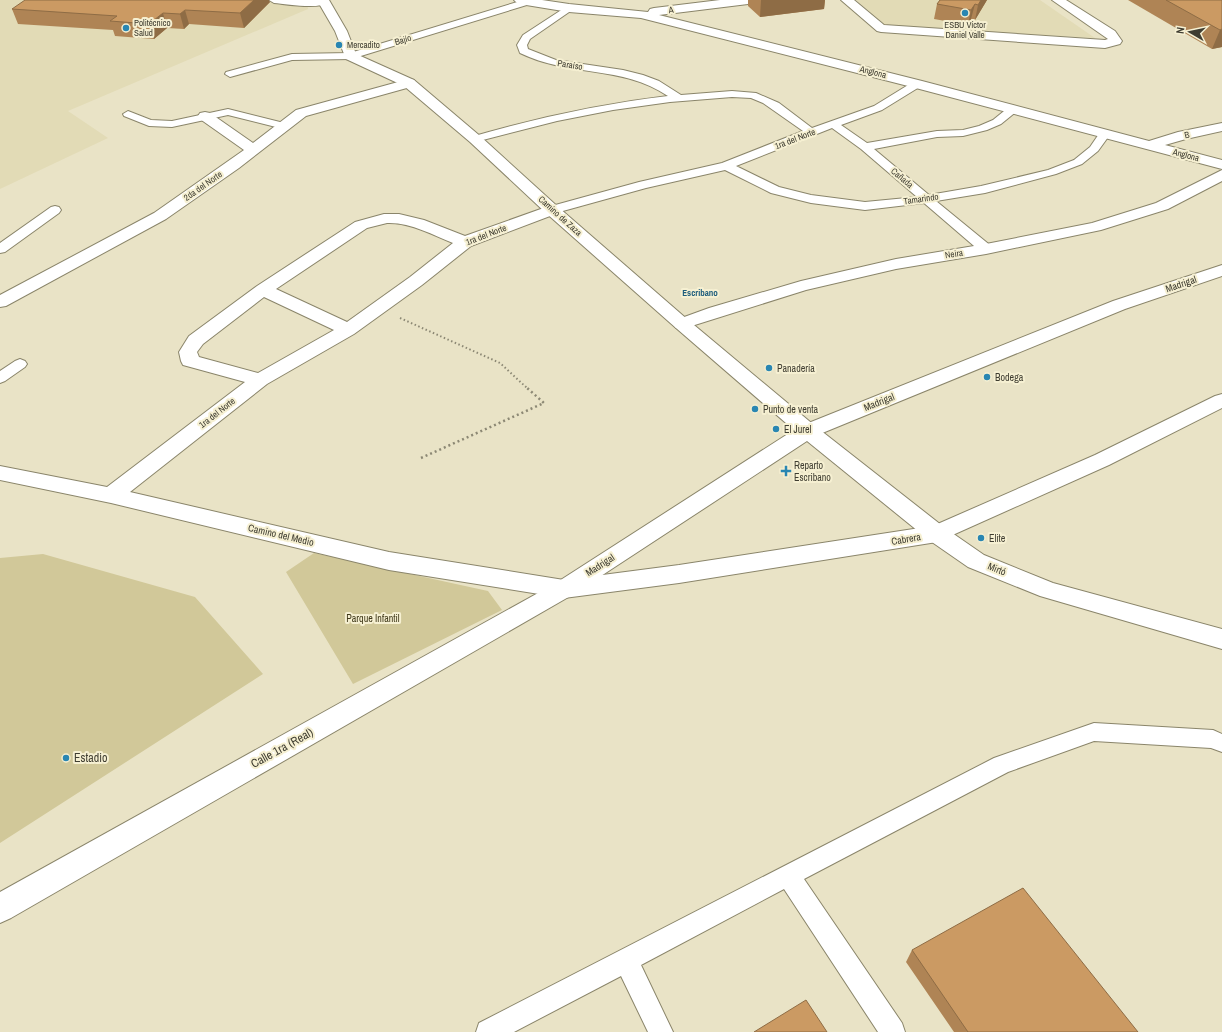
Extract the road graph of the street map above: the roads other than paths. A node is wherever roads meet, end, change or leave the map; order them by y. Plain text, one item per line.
1 (274, 0) edge
2 (630, 0) edge
3 (748, 0) edge
4 (847, 0) edge
5 (1058, 0) edge
6 (323, 1) edge
7 (523, 1) edge
8 (569, 8) junction
9 (641, 14) junction
10 (351, 56) junction
11 (230, 74) dead end
12 (409, 83) junction
13 (918, 84) junction
14 (679, 98) junction
15 (1014, 109) junction
16 (128, 114) dead end
17 (205, 116) junction
18 (834, 125) junction
19 (284, 126) junction
20 (1222, 127) edge
21 (811, 132) junction
22 (1105, 133) junction
23 (475, 139) junction
24 (1152, 145) junction
25 (865, 147) junction
26 (253, 150) junction
27 (1222, 165) edge
28 (726, 166) junction
29 (1222, 175) edge
30 (927, 199) junction
31 (55, 210) dead end
32 (552, 210) junction
33 (465, 242) junction
34 (0, 249) edge
35 (986, 249) junction
36 (1222, 270) edge
37 (263, 290) junction
38 (0, 302) edge
39 (682, 324) junction
40 (348, 330) junction
41 (20, 364) dead end
42 (0, 378) edge
43 (260, 380) junction
44 (1222, 400) edge
45 (808, 431) junction
46 (0, 473) edge
47 (110, 495) junction
48 (937, 534) junction
49 (564, 589) junction
50 (1222, 639) edge
51 (1222, 743) edge
52 (788, 875) junction
53 (0, 908) edge
54 (626, 961) junction
55 (488, 1032) edge
56 (661, 1032) edge
57 (893, 1032) edge

1 - 6 lane
2 - 9 street
3 - 9 street, A
4 - 5 street
6 - 10 street
7 - 8 street, Anglona
7 - 10 lane, Bajío
8 - 9 street, Anglona
8 - 14 lane, Paraíso
9 - 13 street, Anglona
10 - 11 lane, Bajío
10 - 12 street, Camino de Zaza
12 - 19 street, 2da del Norte
12 - 23 street, Camino de Zaza
13 - 15 street, Anglona
13 - 18 lane, 1ra del Norte
14 - 21 lane
14 - 23 lane
15 - 22 street, Anglona
15 - 25 lane
16 - 17 lane
17 - 19 lane
17 - 26 street
18 - 21 lane, 1ra del Norte
18 - 25 lane, Cañada
19 - 26 street, 2da del Norte
20 - 24 street, B
21 - 28 lane, 1ra del Norte
22 - 24 street, Anglona
22 - 30 lane, Tamarindo
23 - 32 street, Camino de Zaza
24 - 27 street, Anglona
25 - 30 lane, Cañada
26 - 38 street, 2da del Norte
28 - 30 lane, Tamarindo
28 - 32 lane, 1ra del Norte
29 - 35 street, Neira
30 - 35 lane, Cañada
31 - 34 lane
32 - 33 street, 1ra del Norte
32 - 39 street, Camino de Zaza
33 - 37 street
33 - 40 street, 1ra del Norte
35 - 39 street, Neira
36 - 45 street, Madrigal
37 - 40 street
37 - 43 street
39 - 45 street, Camino de Zaza
40 - 43 street, 1ra del Norte
41 - 42 lane
43 - 47 street, 1ra del Norte
44 - 48 street, Cabrera
45 - 48 street, Mirtó
45 - 49 street, Madrigal
46 - 47 street, Camino del Medio
47 - 49 street, Camino del Medio
48 - 49 street, Cabrera
48 - 50 street, Mirtó
49 - 53 street, Calle 1ra (Real)
51 - 52 lane
52 - 54 lane
52 - 57 lane
54 - 55 lane
54 - 56 lane

